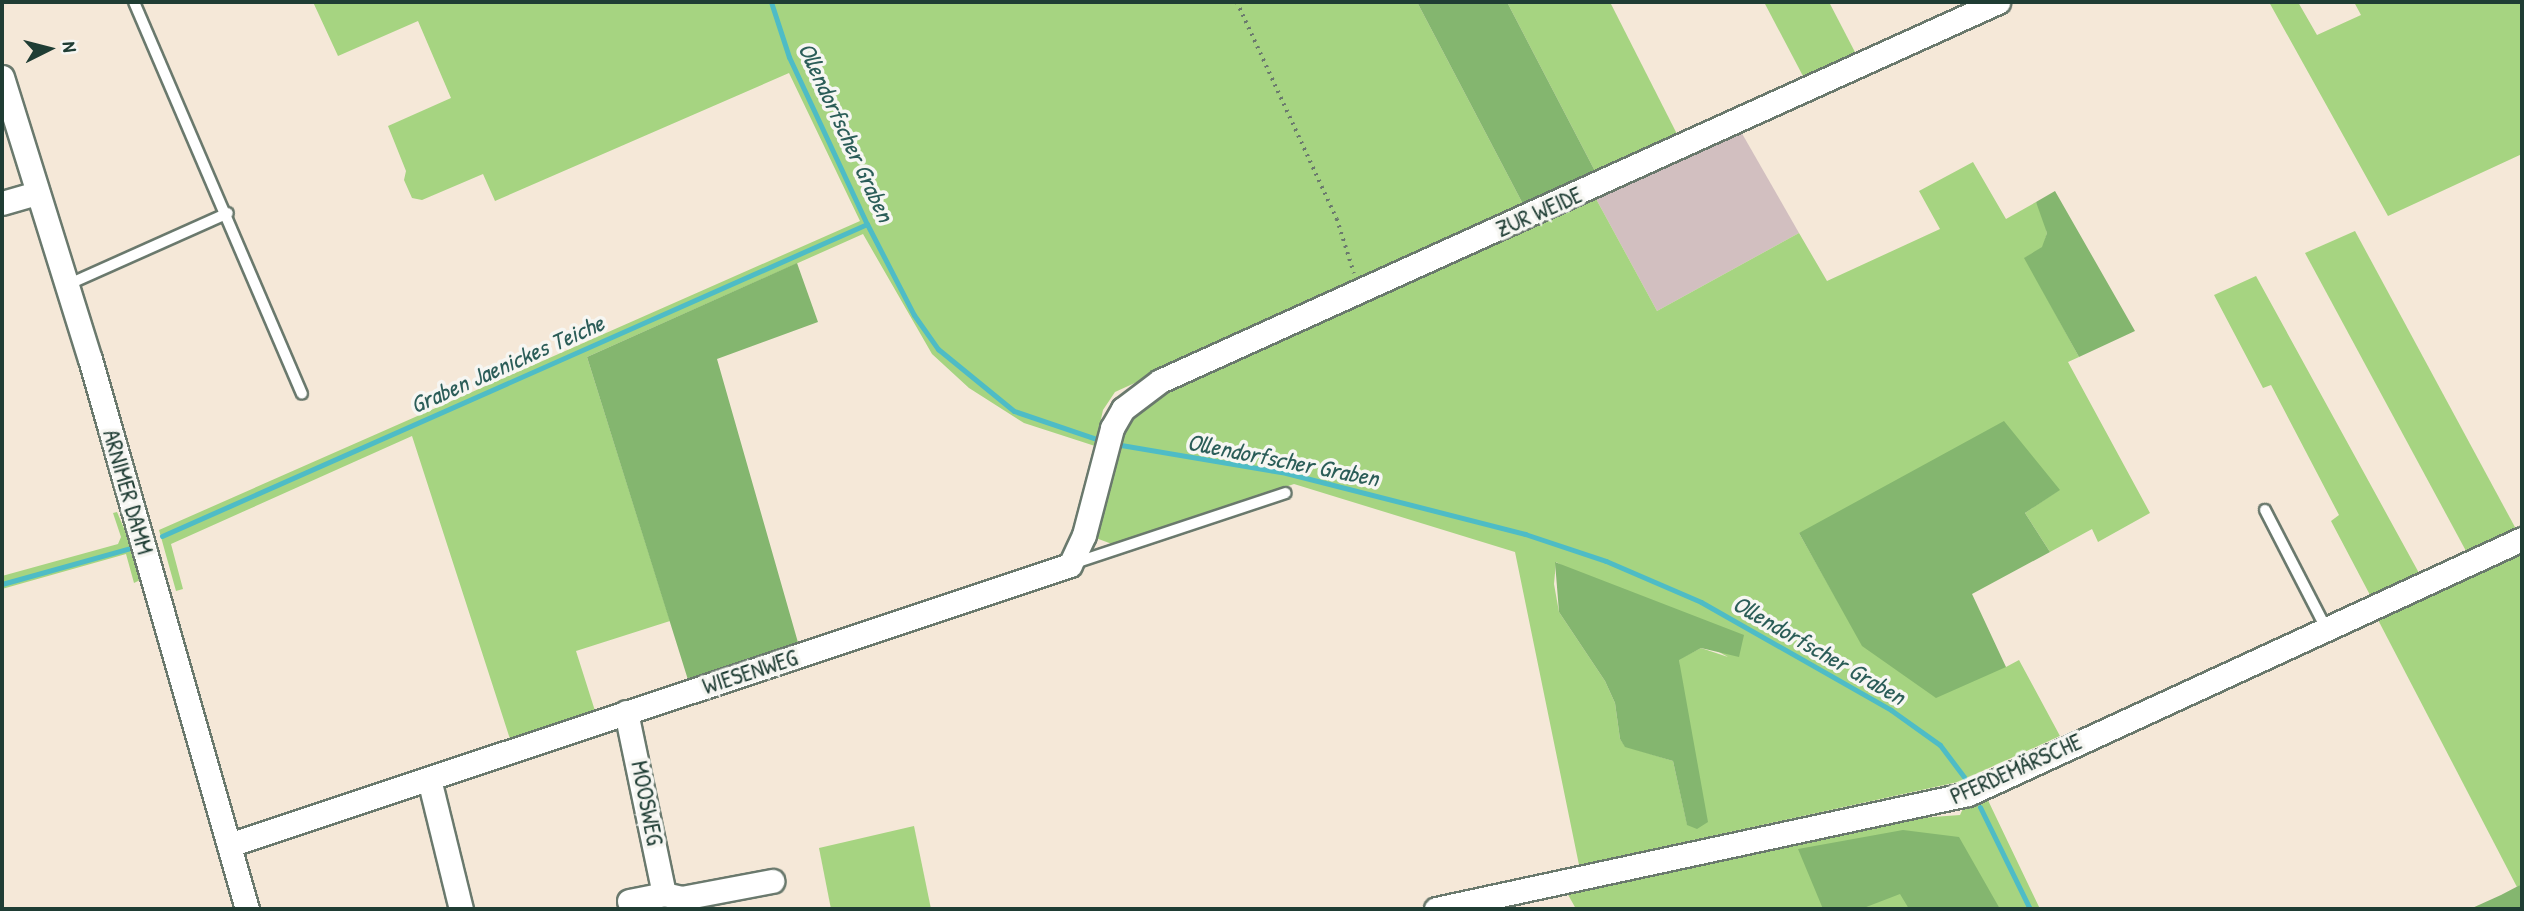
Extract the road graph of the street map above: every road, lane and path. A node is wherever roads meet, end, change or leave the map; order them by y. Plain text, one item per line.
1 (134, 2) edge
2 (1237, 2) edge
3 (1998, 2) edge
4 (2, 77) edge
5 (38, 192) junction
6 (2, 203) edge
7 (228, 213) junction
8 (67, 285) junction
9 (1361, 293) junction
10 (302, 394) dead end
11 (1286, 493) dead end
12 (2265, 510) dead end
13 (2522, 539) edge
14 (1070, 565) junction
15 (2326, 628) junction
16 (626, 712) junction
17 (429, 779) junction
18 (229, 845) junction
19 (772, 881) dead end
20 (664, 894) junction
21 (629, 901) dead end
22 (247, 909) edge
23 (461, 909) edge
24 (1436, 909) edge

1 - 7 lane
2 - 9 path
3 - 9 street, ZUR WEIDE
4 - 5 street, ARNIMER DAMM
5 - 6 street
5 - 8 street, ARNIMER DAMM
7 - 8 lane
7 - 10 lane
8 - 18 street, ARNIMER DAMM
9 - 14 street, ZUR WEIDE
11 - 14 lane, WIESENWEG
12 - 15 lane
13 - 15 street, PFERDEMÄRSCHE
14 - 16 street, WIESENWEG
15 - 24 street, PFERDEMÄRSCHE
16 - 17 street, WIESENWEG
16 - 20 street, MOOSWEG
17 - 18 street, WIESENWEG
17 - 23 street
18 - 22 street, ARNIMER DAMM
19 - 20 street
20 - 21 street

